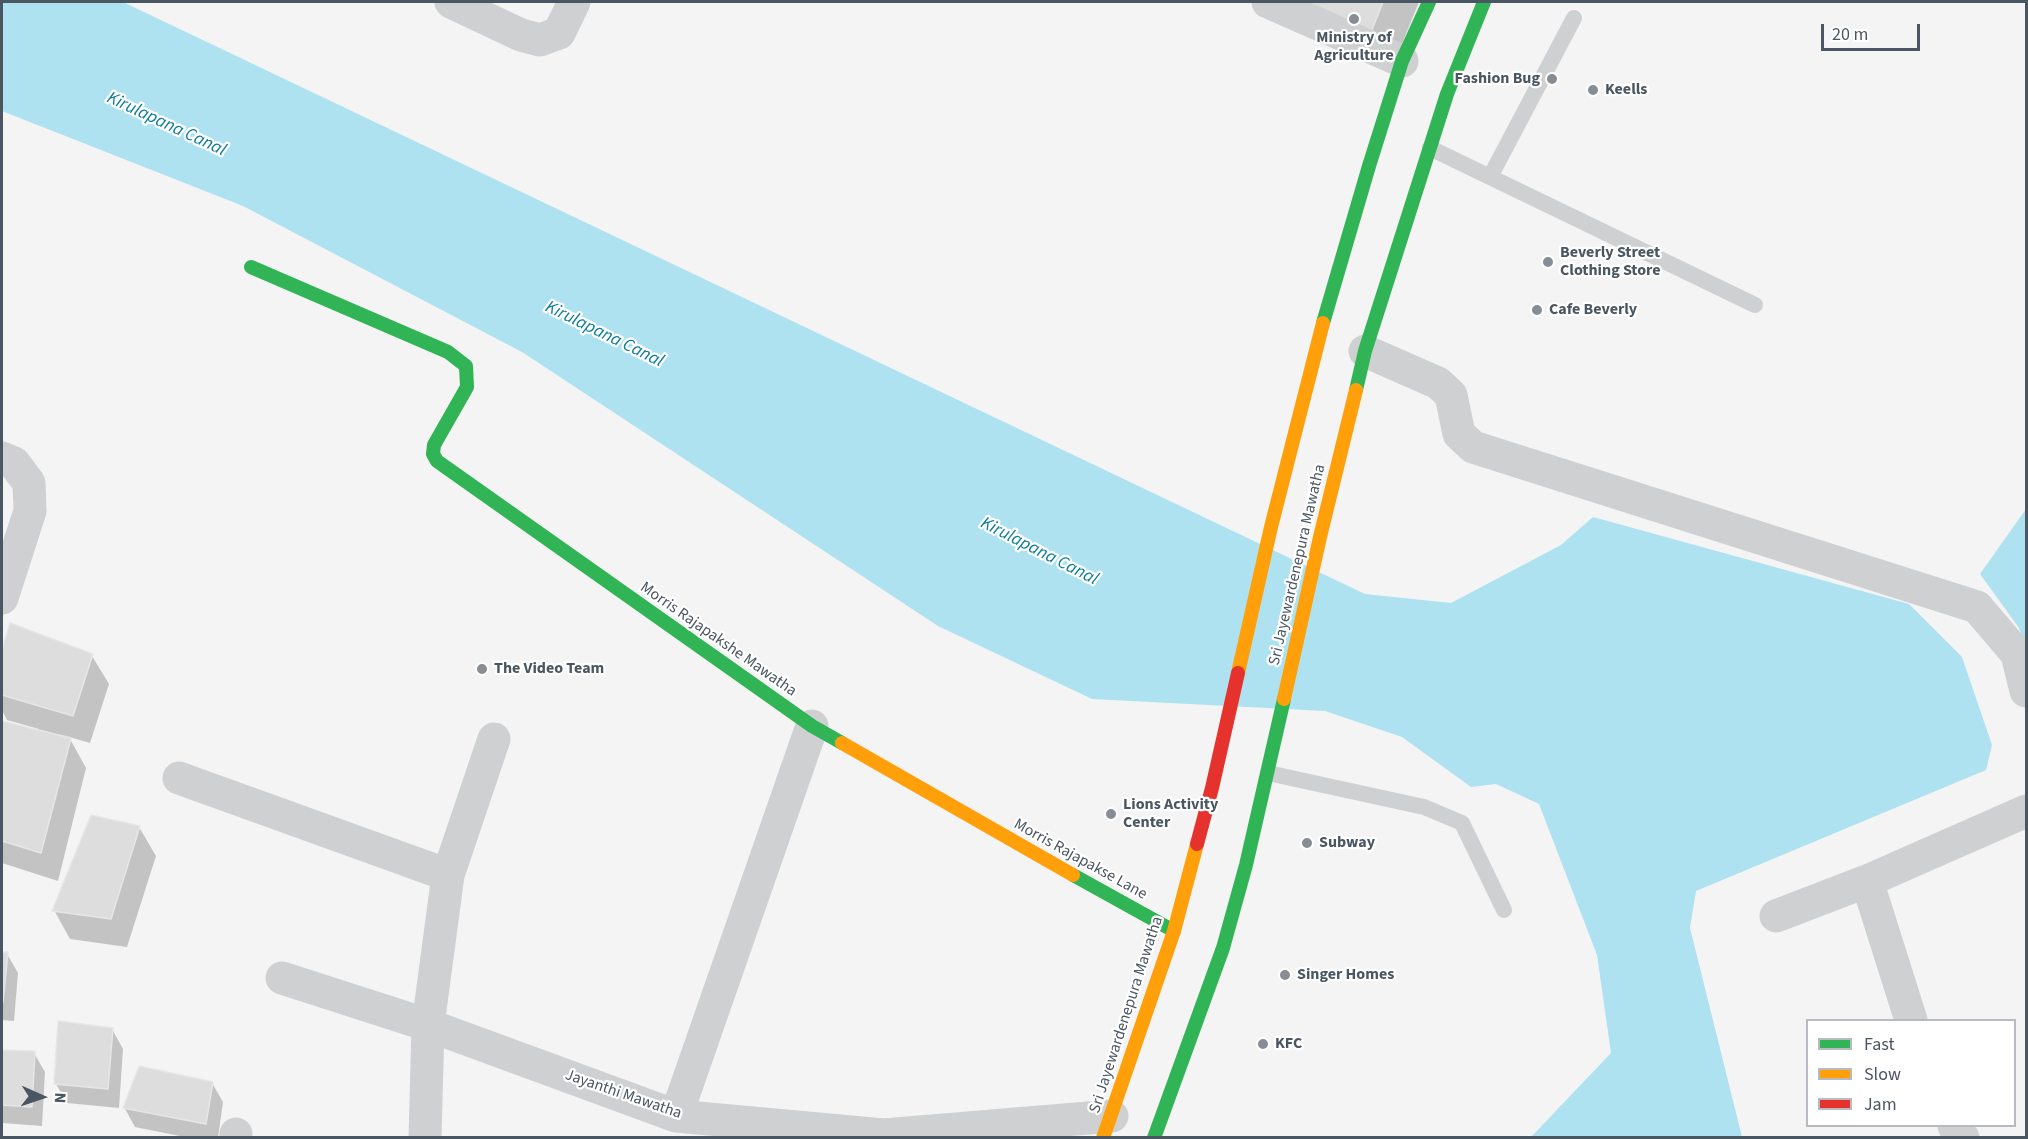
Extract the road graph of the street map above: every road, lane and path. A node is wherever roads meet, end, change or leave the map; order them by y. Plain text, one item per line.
1 (451, 2) edge
2 (574, 2) edge
3 (1268, 2) edge
4 (1429, 2) edge
5 (1484, 2) edge
6 (1574, 18) dead end
7 (1402, 61) junction
8 (1430, 148) junction
9 (1490, 177) junction
10 (251, 267) dead end
11 (1755, 305) dead end
12 (1365, 351) junction
13 (2, 458) edge
14 (2, 598) edge
15 (2026, 691) edge
16 (812, 726) junction
17 (494, 739) dead end
18 (1268, 773) junction
19 (179, 778) dead end
20 (2026, 811) edge
21 (970, 818) joint
22 (448, 875) junction
23 (1867, 882) junction
24 (1504, 910) dead end
25 (1776, 916) dead end
26 (1174, 931) junction
27 (282, 978) dead end
28 (1911, 1019) edge
29 (428, 1025) junction
30 (676, 1116) junction
31 (1108, 1126) edge
32 (425, 1137) edge
33 (1154, 1137) edge

1 - 2 street
3 - 7 street
4 - 7 main road, Sri Jayewardenepura Mawatha
5 - 8 main road, Sri Jayewardenepura Mawatha
6 - 9 lane
7 - 26 main road, Sri Jayewardenepura Mawatha
8 - 9 lane
8 - 12 main road, Sri Jayewardenepura Mawatha
9 - 11 lane
10 - 16 main road, Morris Rajapakshe Mawatha
12 - 15 street
12 - 18 main road, Sri Jayewardenepura Mawatha
13 - 14 street
16 - 21 main road, Morris Rajapakshe Mawatha
16 - 30 street
17 - 22 street
18 - 24 lane
18 - 33 main road, Sri Jayewardenepura Mawatha
19 - 22 street
20 - 23 street
21 - 26 main road, Morris Rajapakse Lane
22 - 29 street
23 - 25 street
23 - 28 street
26 - 31 main road, Sri Jayewardenepura Mawatha
27 - 29 street, Jayanthi Mawatha
29 - 30 street, Jayanthi Mawatha
29 - 32 street
30 - 31 street, Jayanthi Mawatha

